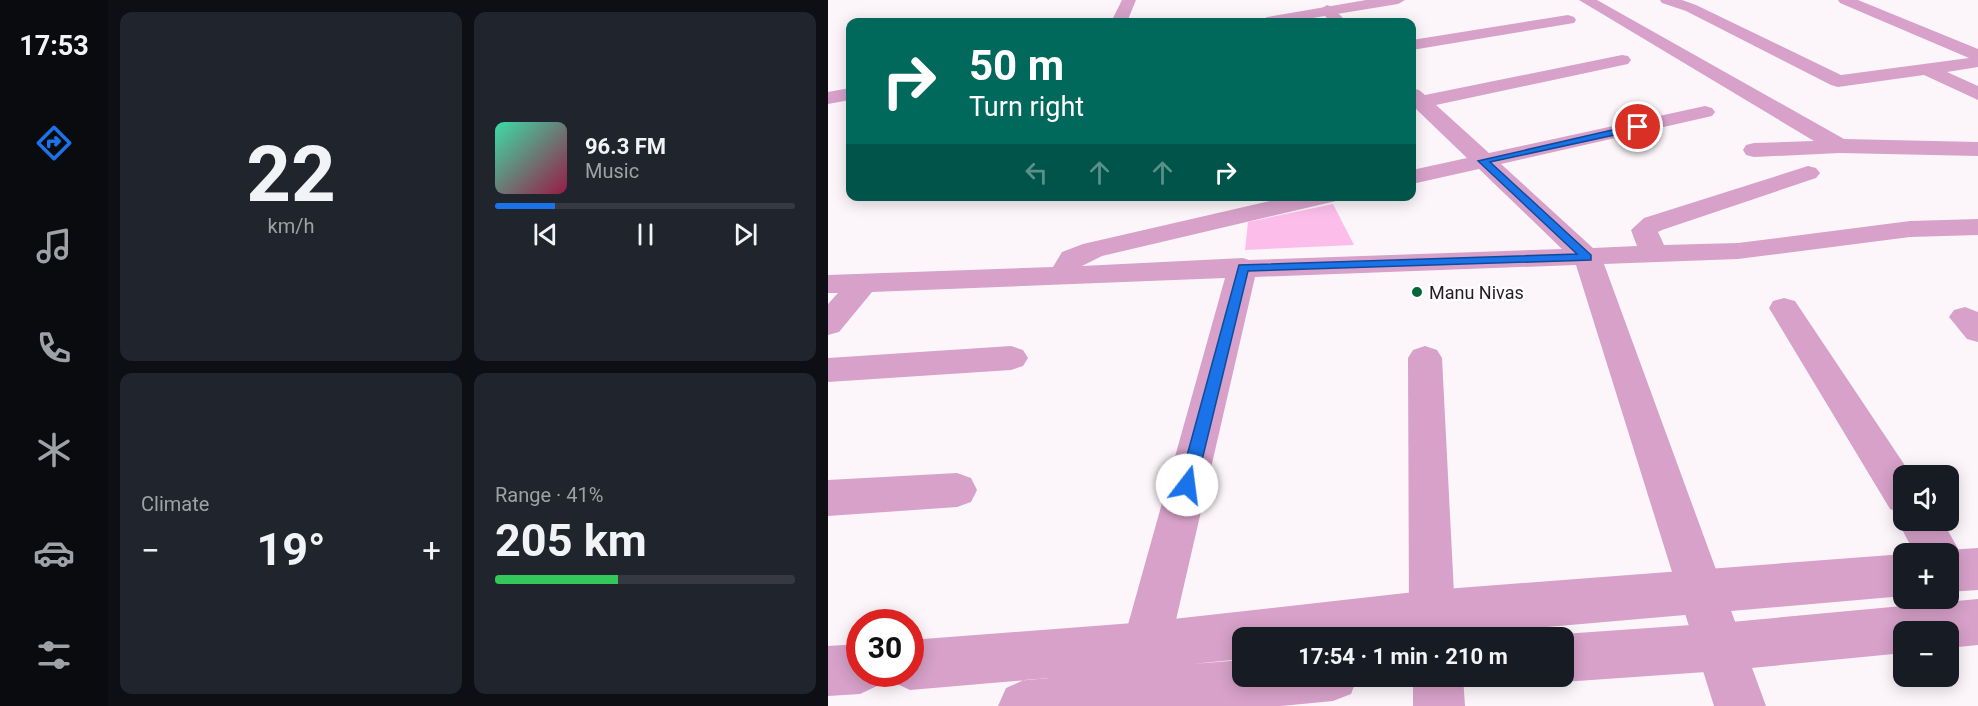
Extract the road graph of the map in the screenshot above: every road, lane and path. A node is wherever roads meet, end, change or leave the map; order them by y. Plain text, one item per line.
1 (1129, 0) edge
2 (1398, 0) edge
3 (1586, 0) edge
4 (1666, 0) edge
5 (1845, 0) edge
6 (1327, 10) junction
7 (1121, 18) edge
8 (1287, 18) edge
9 (1335, 18) edge
10 (1568, 20) dead end
11 (1416, 44) edge
12 (1978, 55) edge
13 (1793, 59) junction
14 (1622, 60) dead end
15 (1978, 62) edge
16 (1759, 64) dead end
17 (1736, 68) dead end
18 (1929, 70) junction
19 (1712, 71) junction
20 (1978, 94) edge
21 (846, 95) edge
22 (828, 98) edge
23 (1416, 100) edge
24 (1416, 102) edge
25 (1705, 112) dead end
26 (1843, 146) junction
27 (1978, 149) edge
28 (1754, 150) dead end
29 (1483, 161) junction
30 (1808, 173) dead end
31 (1416, 176) edge
32 (1306, 201) edge
33 (1978, 227) edge
34 (1655, 255) junction
35 (1587, 257) junction
36 (1243, 267) junction
37 (1063, 274) junction
38 (864, 282) junction
39 (828, 284) edge
40 (1784, 308) dead end
41 (828, 324) edge
42 (1011, 358) dead end
43 (1425, 358) dead end
44 (828, 370) edge
45 (1893, 480) edge
46 (957, 490) dead end
47 (828, 498) edge
48 (1926, 531) edge
49 (1936, 543) edge
50 (1893, 576) edge
51 (1700, 594) junction
52 (1432, 613) junction
53 (1978, 622) edge
54 (1146, 646) junction
55 (1720, 647) junction
56 (1574, 656) edge
57 (924, 664) edge
58 (846, 670) edge
59 (828, 671) edge
60 (1245, 687) edge
61 (1438, 687) edge
62 (1134, 701) edge
63 (1024, 706) edge
64 (1439, 706) edge
65 (1740, 706) edge

1 - 7 street
2 - 6 street
3 - 19 street
4 - 13 street
5 - 12 street
6 - 8 street
6 - 9 street
10 - 11 street
13 - 16 street
13 - 18 street
14 - 23 street
15 - 18 street
17 - 19 street
18 - 20 street
19 - 26 street
21 - 22 street
24 - 29 street
25 - 29 street
26 - 27 street
26 - 28 street
29 - 31 street
29 - 35 street
30 - 34 street
32 - 37 street
33 - 34 street
34 - 35 street
35 - 36 street
35 - 51 street
36 - 37 street
36 - 54 street
37 - 38 street
38 - 39 street
38 - 41 street
40 - 45 street
42 - 44 street
43 - 52 street
46 - 47 street
48 - 49 street
50 - 51 street
51 - 52 street
51 - 55 street
52 - 54 street
53 - 55 street
54 - 57 street
55 - 56 street
55 - 65 street
58 - 59 street
60 - 62 street
61 - 64 street
62 - 63 street

